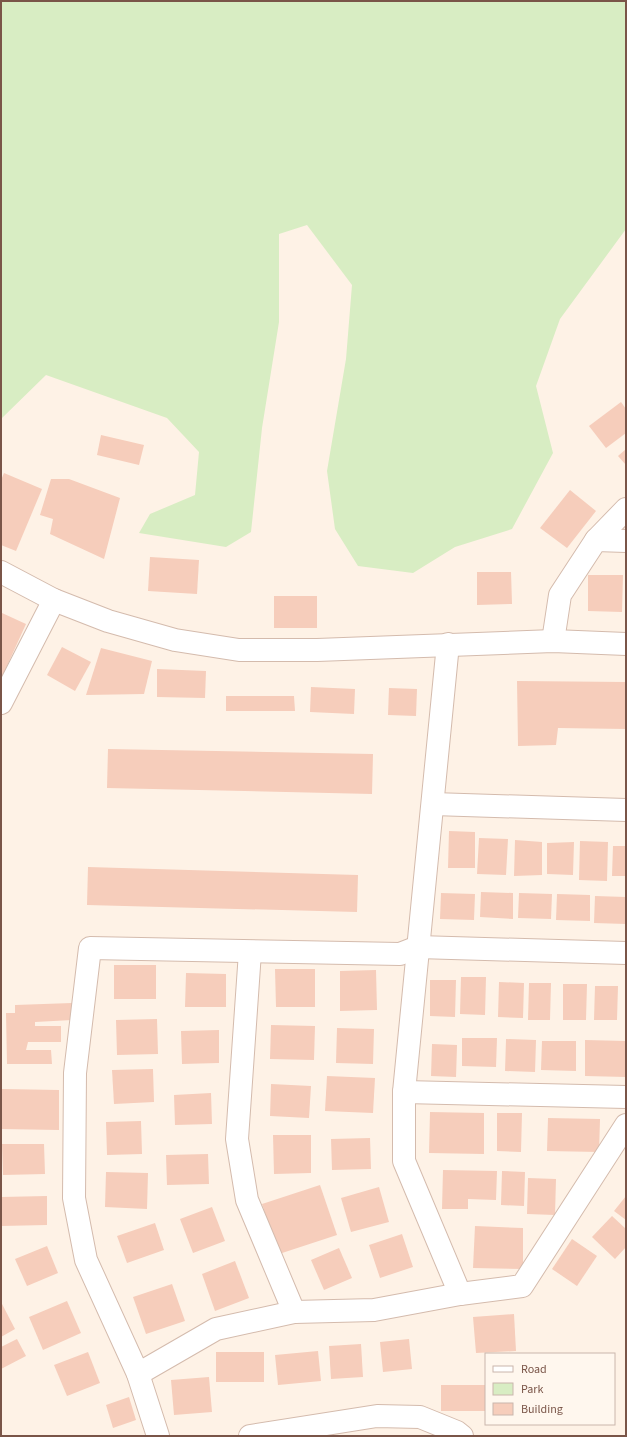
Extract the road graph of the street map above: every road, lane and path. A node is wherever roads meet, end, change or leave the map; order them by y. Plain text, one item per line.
1 (626, 509) edge
2 (596, 540) junction
3 (626, 541) edge
4 (1, 572) edge
5 (54, 600) junction
6 (552, 641) junction
7 (448, 644) junction
8 (626, 644) edge
9 (1, 703) edge
10 (433, 804) junction
11 (626, 810) edge
12 (418, 948) junction
13 (250, 952) junction
14 (626, 953) edge
15 (404, 1092) junction
16 (626, 1097) edge
17 (626, 1125) edge
18 (460, 1294) junction
19 (294, 1312) junction
20 (138, 1374) junction
21 (158, 1436) edge
22 (250, 1436) edge
23 (462, 1436) edge

1 - 2 street
2 - 3 street
2 - 6 street
4 - 5 street
5 - 7 street
5 - 9 street
6 - 7 street
6 - 8 street
7 - 10 street
10 - 11 street
10 - 12 street
12 - 13 street
12 - 14 street
12 - 15 street
13 - 19 street
13 - 20 street
15 - 16 street
15 - 18 street
17 - 18 street
18 - 19 street
19 - 20 street
20 - 21 street
22 - 23 street

